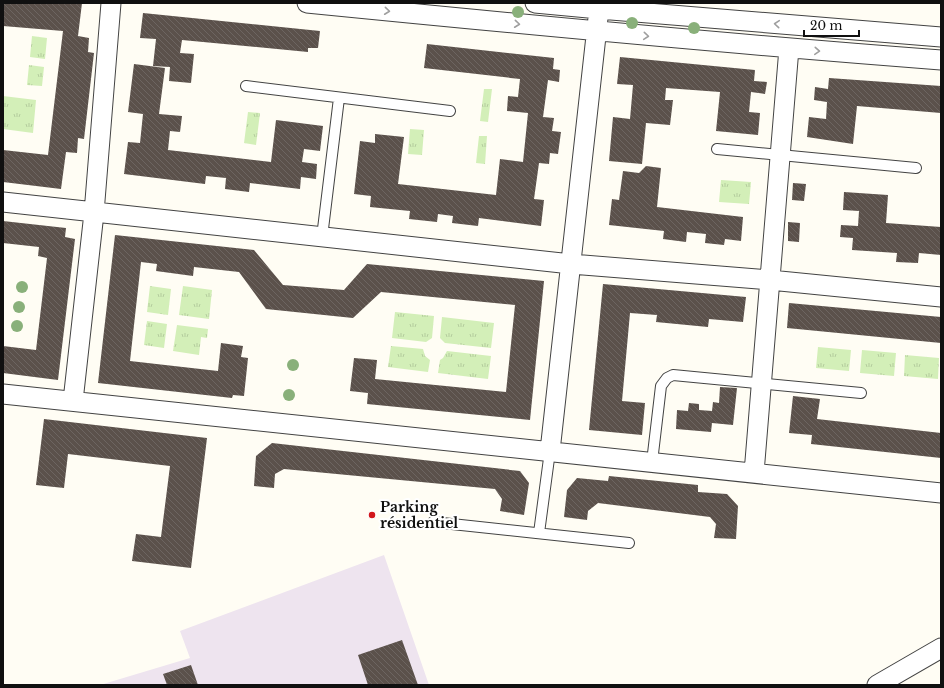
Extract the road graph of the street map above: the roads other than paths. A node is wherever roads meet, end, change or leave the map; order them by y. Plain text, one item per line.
1 (112, 3) edge
2 (307, 3) edge
3 (535, 3) edge
4 (599, 9) junction
5 (597, 32) junction
6 (941, 37) edge
7 (789, 48) junction
8 (941, 60) edge
9 (246, 86) dead end
10 (339, 98) junction
11 (450, 112) dead end
12 (717, 149) dead end
13 (780, 155) junction
14 (916, 168) dead end
15 (3, 202) edge
16 (94, 213) junction
17 (322, 237) junction
18 (571, 264) junction
19 (770, 280) junction
20 (941, 297) edge
21 (761, 384) junction
22 (861, 393) dead end
23 (3, 394) edge
24 (73, 401) junction
25 (550, 451) junction
26 (652, 462) junction
27 (754, 473) junction
28 (941, 493) edge
29 (433, 522) dead end
30 (539, 533) junction
31 (629, 543) dead end
32 (941, 648) edge
33 (877, 685) edge

1 - 16 street
2 -> 5 street
3 - 4 street
4 - 5 street
6 -> 4 street
5 -> 7 street
5 - 18 street
7 -> 8 street
7 - 13 street
9 - 10 lane
10 - 11 lane
10 - 17 lane
12 - 13 lane
13 - 14 lane
13 - 19 street
15 - 16 street
16 - 17 street
16 - 24 street
17 - 18 street
18 - 19 street
18 - 25 street
19 - 20 street
19 - 21 street
21 - 22 lane
21 - 26 lane
21 - 27 street
23 - 24 street
24 - 25 street
25 - 26 street
25 - 30 lane
26 - 27 street
27 - 28 street
29 - 30 lane
30 - 31 lane
32 - 33 street

